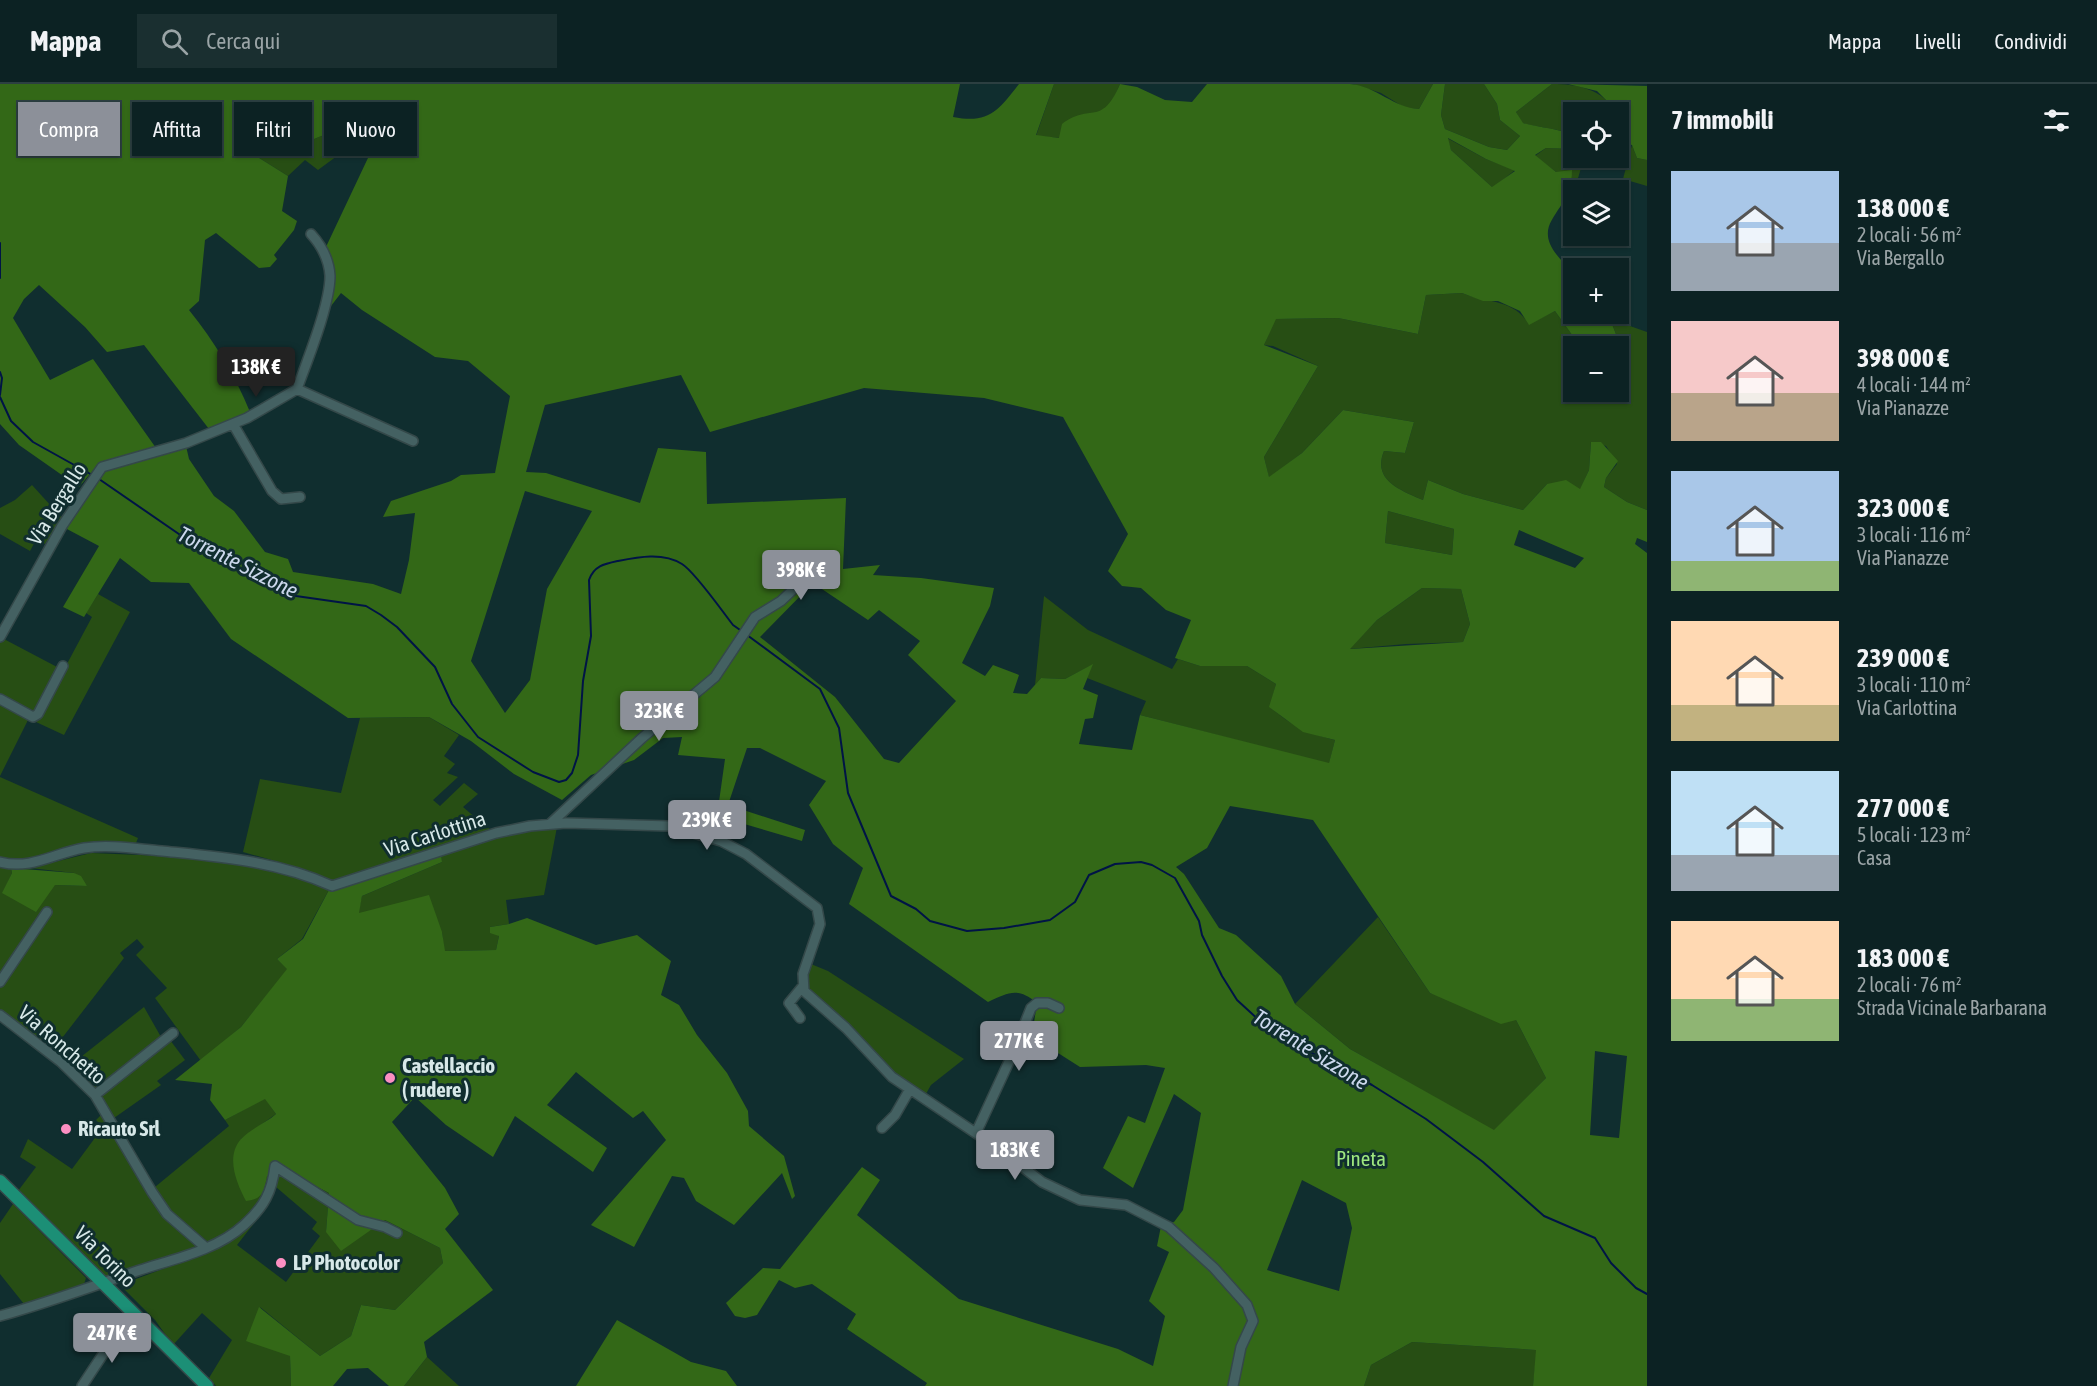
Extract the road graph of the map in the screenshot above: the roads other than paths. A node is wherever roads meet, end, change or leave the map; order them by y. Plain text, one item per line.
1 (311, 234) dead end
2 (297, 389) junction
3 (233, 424) junction
4 (413, 441) dead end
5 (300, 497) dead end
6 (833, 566) dead end
7 (0, 637) edge
8 (63, 666) dead end
9 (0, 699) edge
10 (550, 824) junction
11 (0, 862) edge
12 (47, 912) dead end
13 (0, 982) edge
14 (803, 986) junction
15 (1059, 1008) dead end
16 (0, 1015) edge
17 (800, 1018) dead end
18 (173, 1033) dead end
19 (910, 1089) junction
20 (95, 1095) junction
21 (882, 1128) dead end
22 (976, 1133) junction
23 (0, 1181) edge
24 (397, 1233) dead end
25 (205, 1247) junction
26 (103, 1283) junction
27 (0, 1316) edge
28 (121, 1327) dead end
29 (201, 1384) edge
30 (82, 1386) edge
31 (1233, 1386) edge

1 - 2 street
2 - 3 street, Via Bergallo
2 - 4 street
3 - 5 street
3 - 7 street, Via Bergallo
6 - 10 street
8 - 9 street
10 - 11 street, Via Carlottina
10 - 14 street, Via Carlottina
12 - 13 street
14 - 17 street, Via Carlottina
14 - 19 street
15 - 22 street
16 - 20 street, Via Ronchetto
18 - 20 street
19 - 21 street
19 - 22 street
20 - 25 street, Via Ronchetto
22 - 31 street
23 - 26 main road, Via Torino
24 - 25 street
25 - 26 street
26 - 27 street
26 - 29 main road, Via Torino
28 - 30 street

